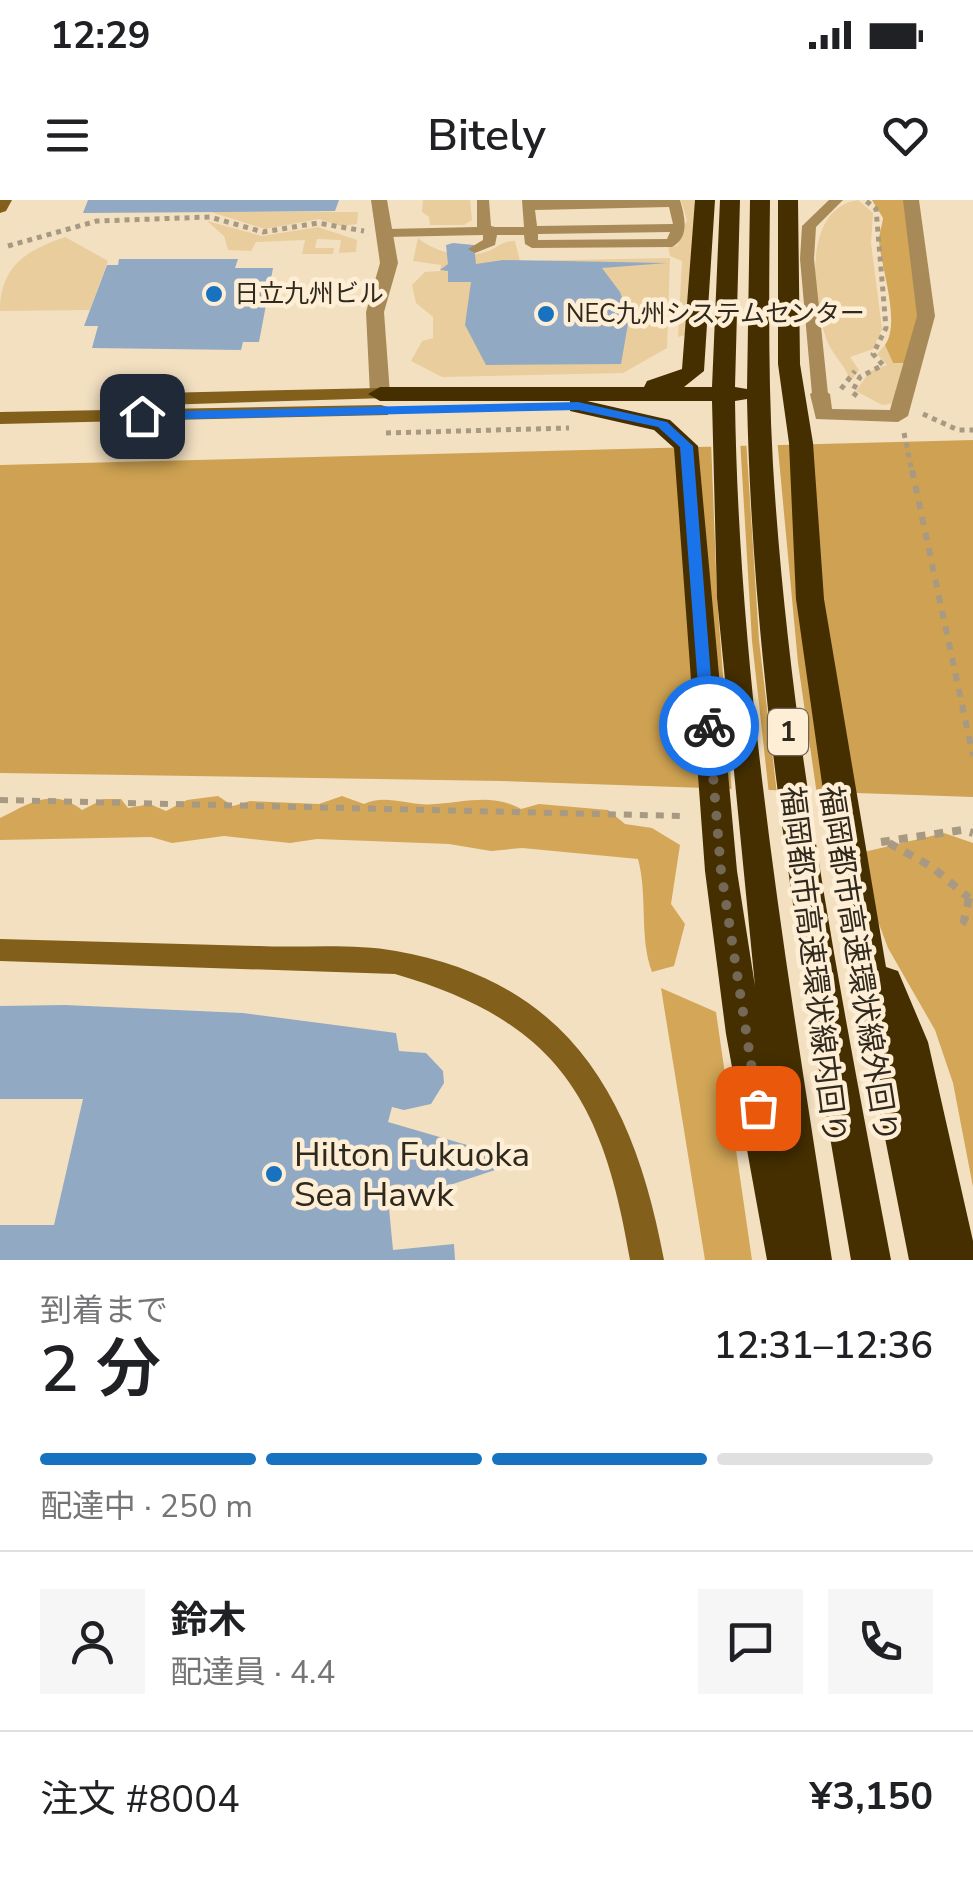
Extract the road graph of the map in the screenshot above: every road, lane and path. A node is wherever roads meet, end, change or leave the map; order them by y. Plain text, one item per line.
1 (4, 200) edge
2 (379, 200) edge
3 (483, 200) edge
4 (705, 200) edge
5 (730, 200) edge
6 (760, 200) edge
7 (788, 200) edge
8 (812, 200) edge
9 (837, 200) edge
10 (865, 200) edge
11 (911, 200) edge
12 (674, 202) edge
13 (528, 203) edge
14 (0, 208) edge
15 (809, 226) junction
16 (530, 229) junction
17 (487, 230) junction
18 (365, 231) dead end
19 (435, 232) junction
20 (387, 233) junction
21 (8, 246) dead end
22 (475, 249) dead end
23 (447, 250) dead end
24 (855, 371) dead end
25 (844, 387) dead end
26 (522, 391) junction
27 (806, 398) junction
28 (0, 402) edge
29 (381, 402) junction
30 (578, 406) junction
31 (892, 417) junction
32 (0, 418) edge
33 (973, 430) edge
34 (973, 756) edge
35 (0, 800) edge
36 (704, 818) dead end
37 (973, 833) edge
38 (871, 840) dead end
39 (889, 843) junction
40 (971, 898) edge
41 (856, 904) junction
42 (973, 926) edge
43 (0, 950) edge
44 (648, 1260) edge
45 (788, 1260) edge
46 (812, 1260) edge
47 (871, 1260) edge
48 (929, 1260) edge
49 (957, 1260) edge

1 - 14 street
2 - 20 street
3 - 17 lane
4 - 26 highway
5 - 46 highway, 福岡都市高速環状線内回り
6 - 47 highway, 福岡都市高速環状線外回り / 1
7 - 27 highway
8 - 15 lane
9 - 15 lane
10 - 31 path
11 - 31 street
12 - 13 lane
12 - 16 lane
13 - 16 lane
15 - 27 lane
16 - 17 lane
17 - 19 lane
17 - 22 lane
18 - 21 path
19 - 20 lane
19 - 23 lane
20 - 29 street
24 - 25 path
26 - 27 highway
26 - 29 highway
27 - 30 highway
27 - 31 street
27 - 41 highway
28 - 29 street
29 - 30 highway
29 - 32 street
30 - 45 highway
31 - 33 path
31 - 34 path
35 - 36 path
37 - 39 path
38 - 39 path
39 - 40 path
40 - 42 path
41 - 48 highway
41 - 49 highway
43 - 44 street

